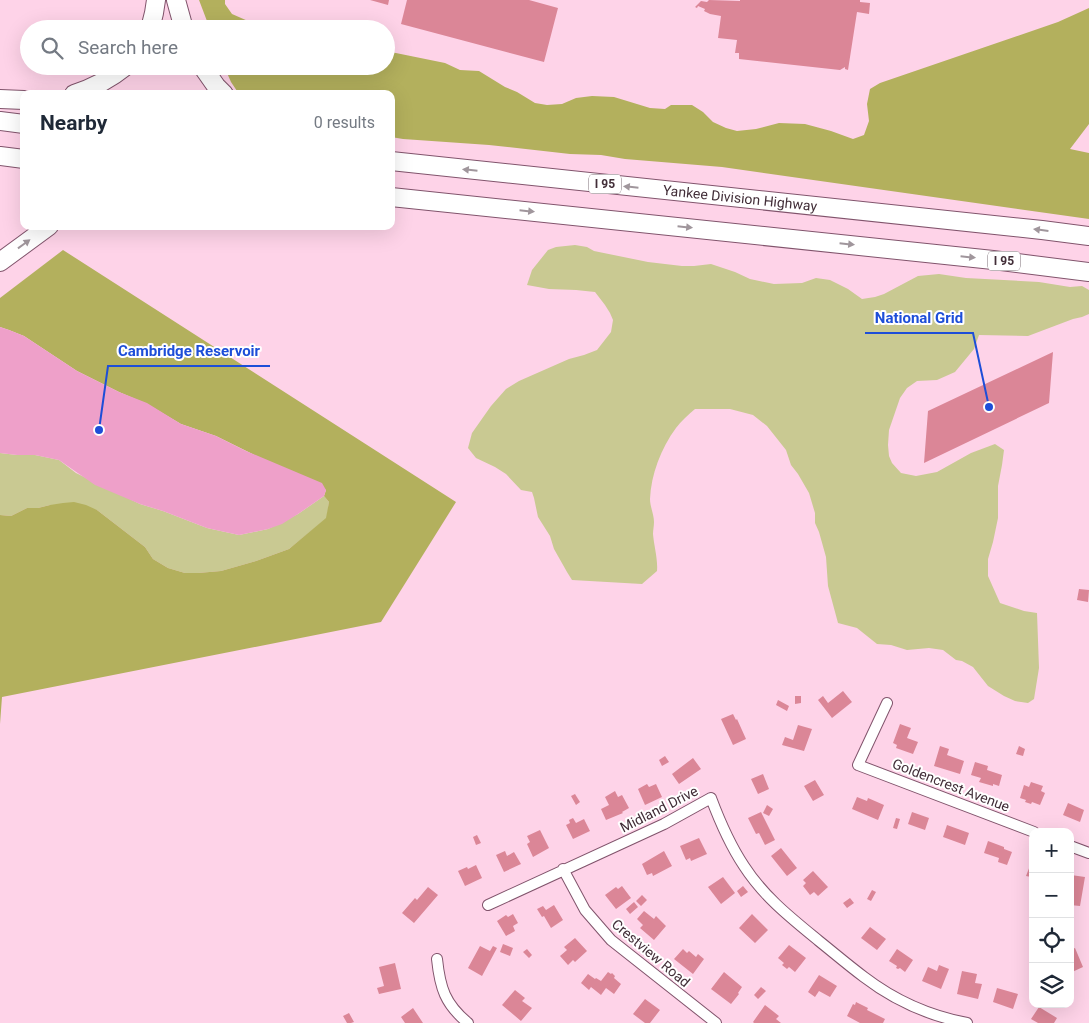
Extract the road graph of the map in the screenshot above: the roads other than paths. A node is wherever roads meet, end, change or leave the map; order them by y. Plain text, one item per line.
1 (156, 0) edge
2 (176, 0) edge
3 (153, 20) edge
4 (182, 20) edge
5 (114, 75) edge
6 (208, 75) edge
7 (84, 90) edge
8 (220, 90) edge
9 (0, 99) edge
10 (20, 100) edge
11 (0, 121) edge
12 (20, 124) edge
13 (0, 156) edge
14 (20, 158) edge
15 (395, 161) edge
16 (395, 197) edge
17 (44, 230) edge
18 (1089, 236) edge
19 (0, 262) edge
20 (1089, 272) edge
21 (887, 703) dead end
22 (1029, 830) edge
23 (1074, 847) edge
24 (1089, 853) edge
25 (563, 870) junction
26 (488, 905) dead end
27 (437, 959) dead end
28 (468, 1023) edge
29 (716, 1023) edge
30 (967, 1023) edge

1 - 3 highway
2 - 4 highway
5 - 7 highway
6 - 8 highway
9 - 10 highway
11 - 12 highway
13 - 14 highway
18 -> 15 highway, Yankee Division Highway / I 95
16 -> 20 highway, I 95
19 -> 17 highway
21 - 22 street, Goldencrest Avenue
23 - 24 street
25 - 26 street, Midland Drive
25 - 29 street, Crestview Road
25 - 30 street, Midland Drive
27 - 28 street

